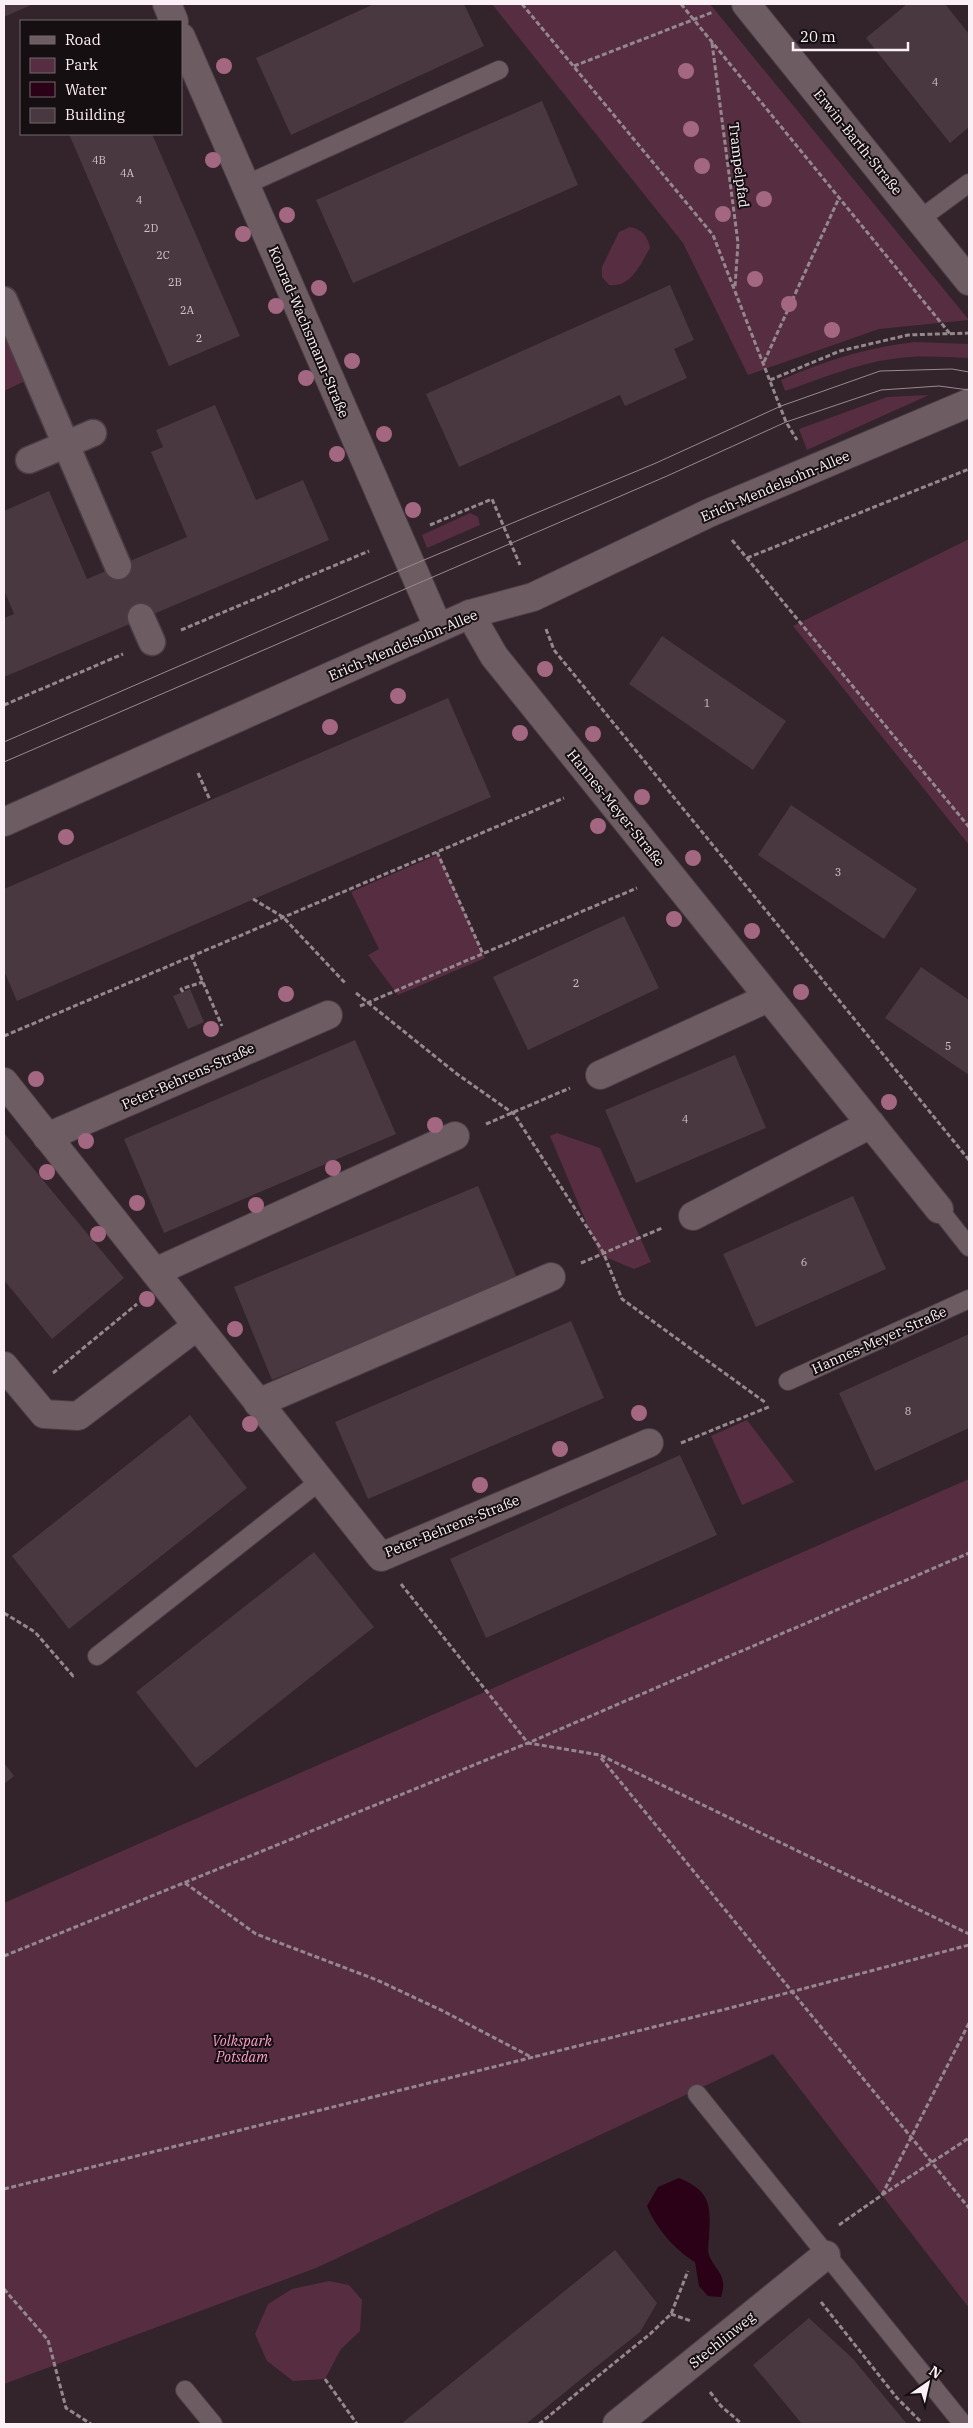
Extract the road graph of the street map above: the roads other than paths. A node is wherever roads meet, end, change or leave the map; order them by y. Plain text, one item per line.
1 (167, 4) edge
2 (746, 4) edge
3 (174, 20) edge
4 (182, 39) edge
5 (499, 70) dead end
6 (969, 183) edge
7 (246, 185) junction
8 (920, 219) junction
9 (969, 281) edge
10 (4, 300) edge
11 (969, 403) edge
12 (93, 433) dead end
13 (65, 444) junction
14 (29, 460) dead end
15 (118, 566) dead end
16 (470, 614) junction
17 (141, 618) dead end
18 (438, 627) junction
19 (152, 642) road end
20 (4, 822) edge
21 (768, 998) junction
22 (328, 1015) road end
23 (600, 1075) road end
24 (4, 1082) edge
25 (871, 1124) junction
26 (455, 1136) road end
27 (47, 1137) junction
28 (939, 1209) joint
29 (693, 1216) road end
30 (969, 1247) edge
31 (551, 1277) road end
32 (159, 1278) junction
33 (969, 1299) edge
34 (197, 1326) junction
35 (4, 1366) edge
36 (788, 1381) road end
37 (258, 1402) junction
38 (649, 1443) road end
39 (320, 1481) junction
40 (97, 1656) road end
41 (697, 2094) dead end
42 (821, 2248) junction
43 (185, 2390) dead end
44 (213, 2424) edge
45 (617, 2424) edge
46 (963, 2424) edge

1 - 3 street
2 - 8 street, Erwin-Barth-Straße
4 - 7 street, Konrad-Wachsmann-Straße
5 - 7 lane
6 - 8 lane
7 - 18 street, Konrad-Wachsmann-Straße
8 - 9 street, Erwin-Barth-Straße
10 - 13 street
11 - 16 street, Erich-Mendelsohn-Allee
12 - 13 street
13 - 14 street
13 - 15 street
16 - 18 street, Erich-Mendelsohn-Allee
16 - 21 street, Hannes-Meyer-Straße
17 - 19 street
18 - 20 street, Erich-Mendelsohn-Allee
21 - 23 street
21 - 25 street, Hannes-Meyer-Straße
22 - 27 street, Peter-Behrens-Straße
24 - 27 street, Peter-Behrens-Straße
25 - 28 street, Hannes-Meyer-Straße
25 - 29 street
26 - 32 street
27 - 32 street, Peter-Behrens-Straße
28 - 30 lane, Hannes-Meyer-Straße
31 - 37 street
32 - 34 street, Peter-Behrens-Straße
33 - 36 lane, Hannes-Meyer-Straße
34 - 35 street
34 - 37 street, Peter-Behrens-Straße
37 - 39 street, Peter-Behrens-Straße
38 - 39 street, Peter-Behrens-Straße
39 - 40 lane
41 - 42 lane
42 - 45 street, Stechlinweg
42 - 46 lane
43 - 44 lane

